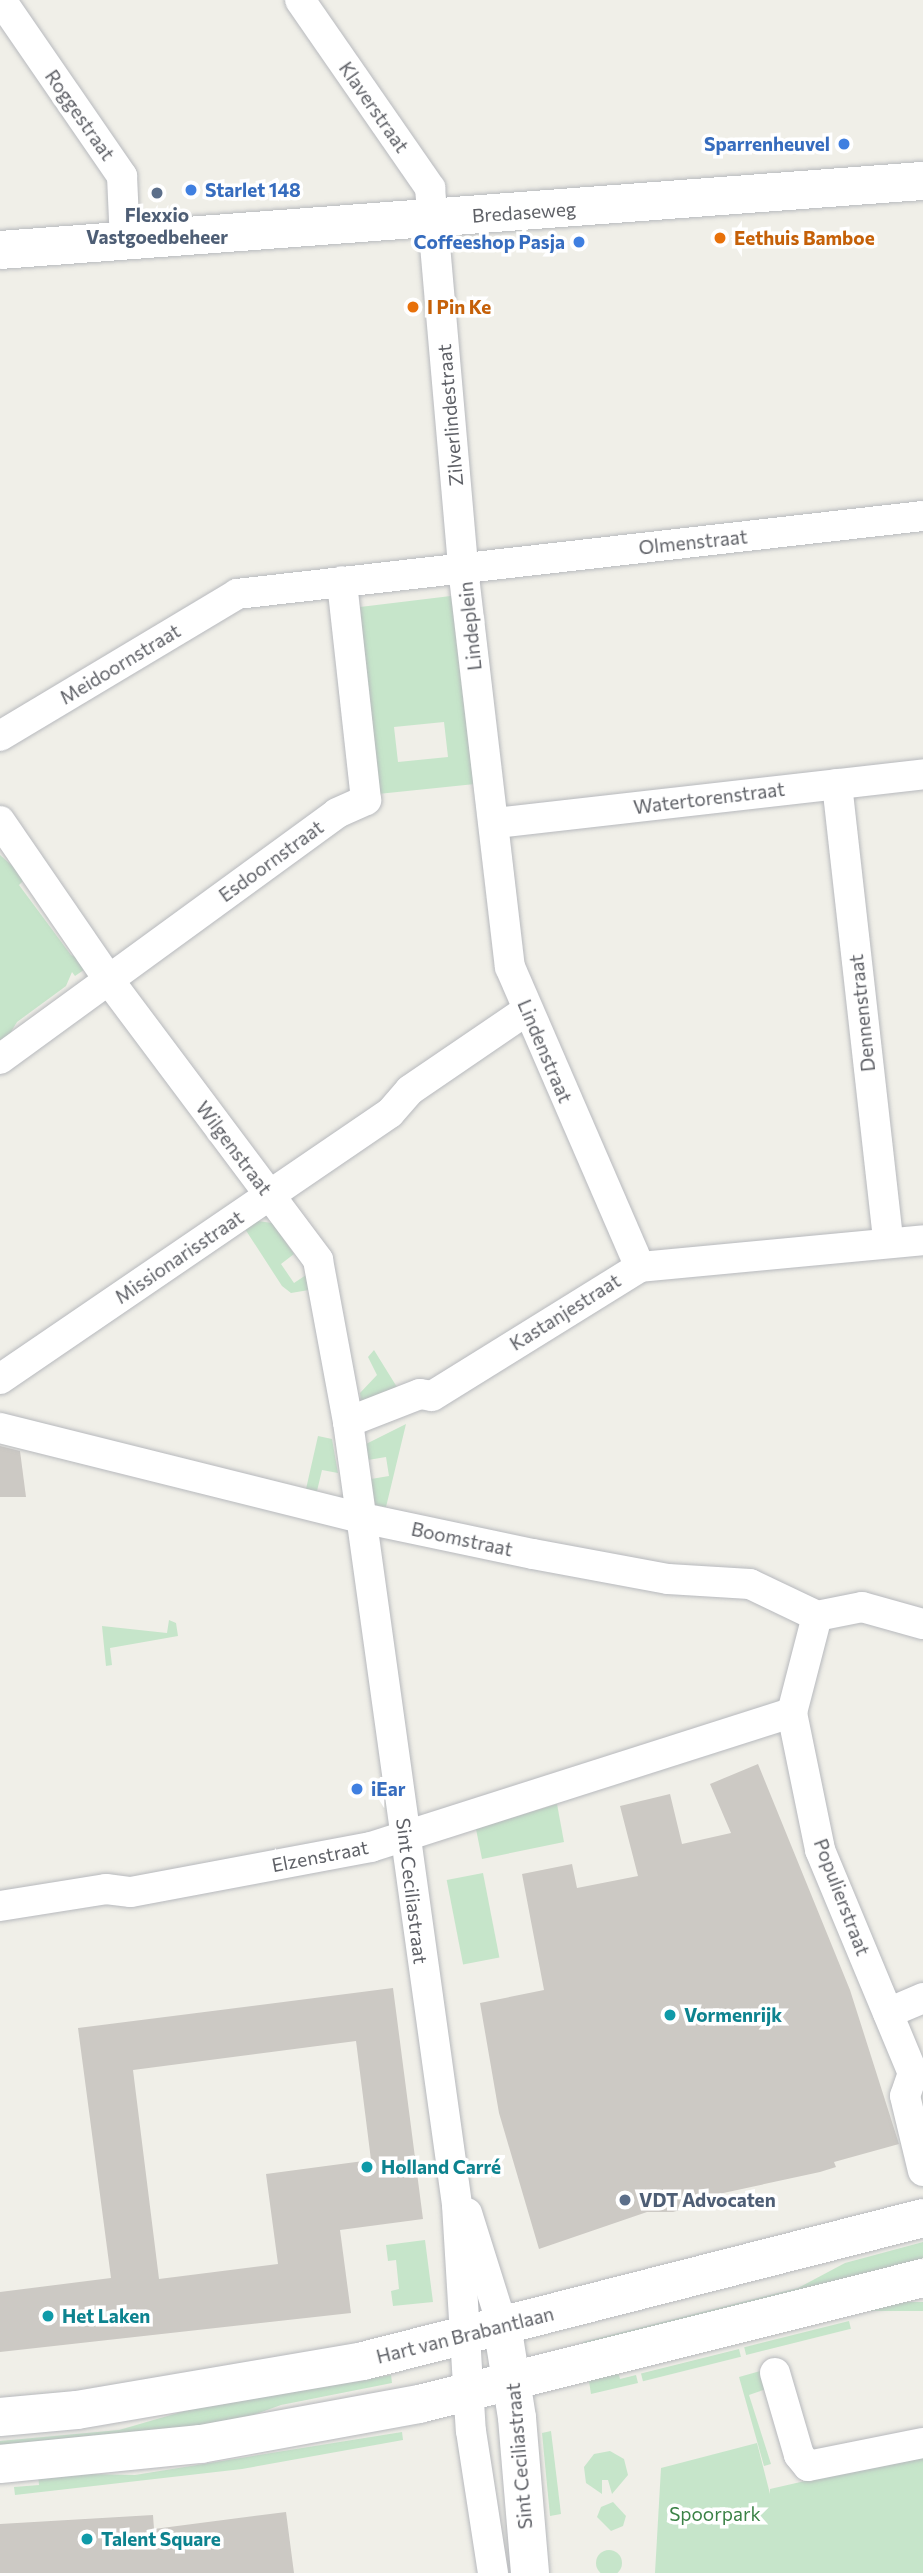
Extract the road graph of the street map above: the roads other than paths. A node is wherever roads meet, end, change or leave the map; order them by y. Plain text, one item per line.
1 (1, 0) edge
2 (300, 0) edge
3 (923, 181) edge
4 (432, 219) junction
5 (125, 241) junction
6 (0, 250) edge
7 (923, 516) edge
8 (463, 568) junction
9 (342, 581) junction
10 (240, 593) joint
11 (0, 736) edge
12 (923, 774) edge
13 (837, 784) junction
14 (0, 821) edge
15 (496, 823) junction
16 (108, 978) junction
17 (526, 1012) junction
18 (0, 1059) edge
19 (270, 1196) junction
20 (923, 1240) edge
21 (888, 1242) junction
22 (640, 1267) junction
23 (0, 1379) edge
24 (348, 1422) junction
25 (0, 1428) edge
26 (362, 1518) junction
27 (817, 1616) junction
28 (923, 1624) edge
29 (792, 1713) junction
30 (405, 1835) junction
31 (0, 1906) edge
32 (923, 1998) edge
33 (888, 2013) junction
34 (918, 2071) edge
35 (923, 2171) edge
36 (923, 2218) edge
37 (923, 2278) edge
38 (484, 2330) junction
39 (775, 2373) dead end
40 (513, 2381) junction
41 (469, 2392) junction
42 (0, 2417) edge
43 (923, 2443) edge
44 (0, 2464) edge
45 (494, 2573) edge
46 (530, 2573) edge

1 - 5 street, Roggestraat
2 - 4 street, Klaverstraat
3 - 4 street, Bredaseweg
4 - 5 street, Bredaseweg
4 - 8 street, Zilverlindestraat
5 - 6 street, Bredaseweg
7 - 8 street, Olmenstraat
8 - 9 street, Lindeplein
8 - 15 street, Lindeplein
9 - 10 street, Lindeplein
9 - 16 street, Esdoornstraat
10 - 11 street, Meidoornstraat
12 - 13 street, Watertorenstraat
13 - 15 street, Watertorenstraat
13 - 21 street, Dennenstraat
14 - 16 street, Wilgenstraat
15 - 17 street, Lindenstraat
16 - 18 street, Esdoornstraat
16 - 19 street, Wilgenstraat
17 - 19 street, Missionarisstraat
17 - 22 street, Lindenstraat
19 - 23 street, Missionarisstraat
19 - 24 street, Wilgenstraat
20 - 21 street, Kastanjestraat
21 - 22 street, Kastanjestraat
22 - 24 street, Kastanjestraat
24 - 26 street, Wilgenstraat
25 - 26 street, Boomstraat
26 - 27 street, Boomstraat
26 - 30 street, Sint Ceciliastraat
27 - 28 street
27 - 29 street, Populierstraat
29 - 30 street, Elzenstraat
29 - 33 street, Populierstraat
30 - 31 street, Elzenstraat
30 - 38 street, Sint Ceciliastraat
32 - 33 street
33 - 34 street, Populierstraat
34 - 35 street, Populierstraat
36 - 38 street, Hart van Brabantlaan
37 - 40 street
38 - 40 street, Sint Ceciliastraat
38 - 41 street, Sint Ceciliastraat
38 - 42 street, Hart van Brabantlaan
39 - 43 street
40 - 41 street
40 - 46 street, Sint Ceciliastraat
41 - 44 street
41 - 45 street, Sint Ceciliastraat

